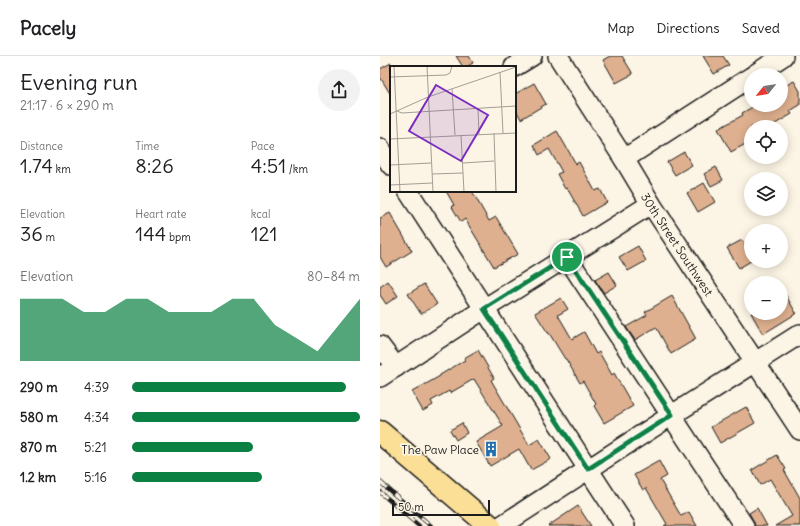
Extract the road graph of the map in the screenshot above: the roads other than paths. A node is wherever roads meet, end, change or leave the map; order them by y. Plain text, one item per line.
1 (532, 56) edge
2 (558, 56) edge
3 (783, 56) edge
4 (516, 66) edge
5 (765, 68) edge
6 (744, 82) edge
7 (624, 159) junction
8 (409, 192) edge
9 (651, 204) junction
10 (567, 257) junction
11 (484, 309) junction
12 (800, 334) edge
13 (380, 346) edge
14 (755, 362) junction
15 (388, 372) edge
16 (672, 415) junction
17 (800, 430) edge
18 (380, 432) edge
19 (588, 469) junction
20 (490, 526) edge
21 (501, 526) edge
22 (625, 526) edge
23 (744, 526) edge

1 - 4 street
2 - 7 street, 30th Street Southwest
3 - 5 street
6 - 7 street
7 - 9 street, 30th Street Southwest
8 - 11 street
9 - 10 street
9 - 14 street, 30th Street Southwest
10 - 11 street
10 - 16 street
11 - 15 street
11 - 19 street
12 - 14 street
13 - 15 street
14 - 16 street
14 - 17 street, 30th Street Southwest
16 - 19 street
16 - 23 street
18 - 20 main road
19 - 21 street
19 - 22 street

